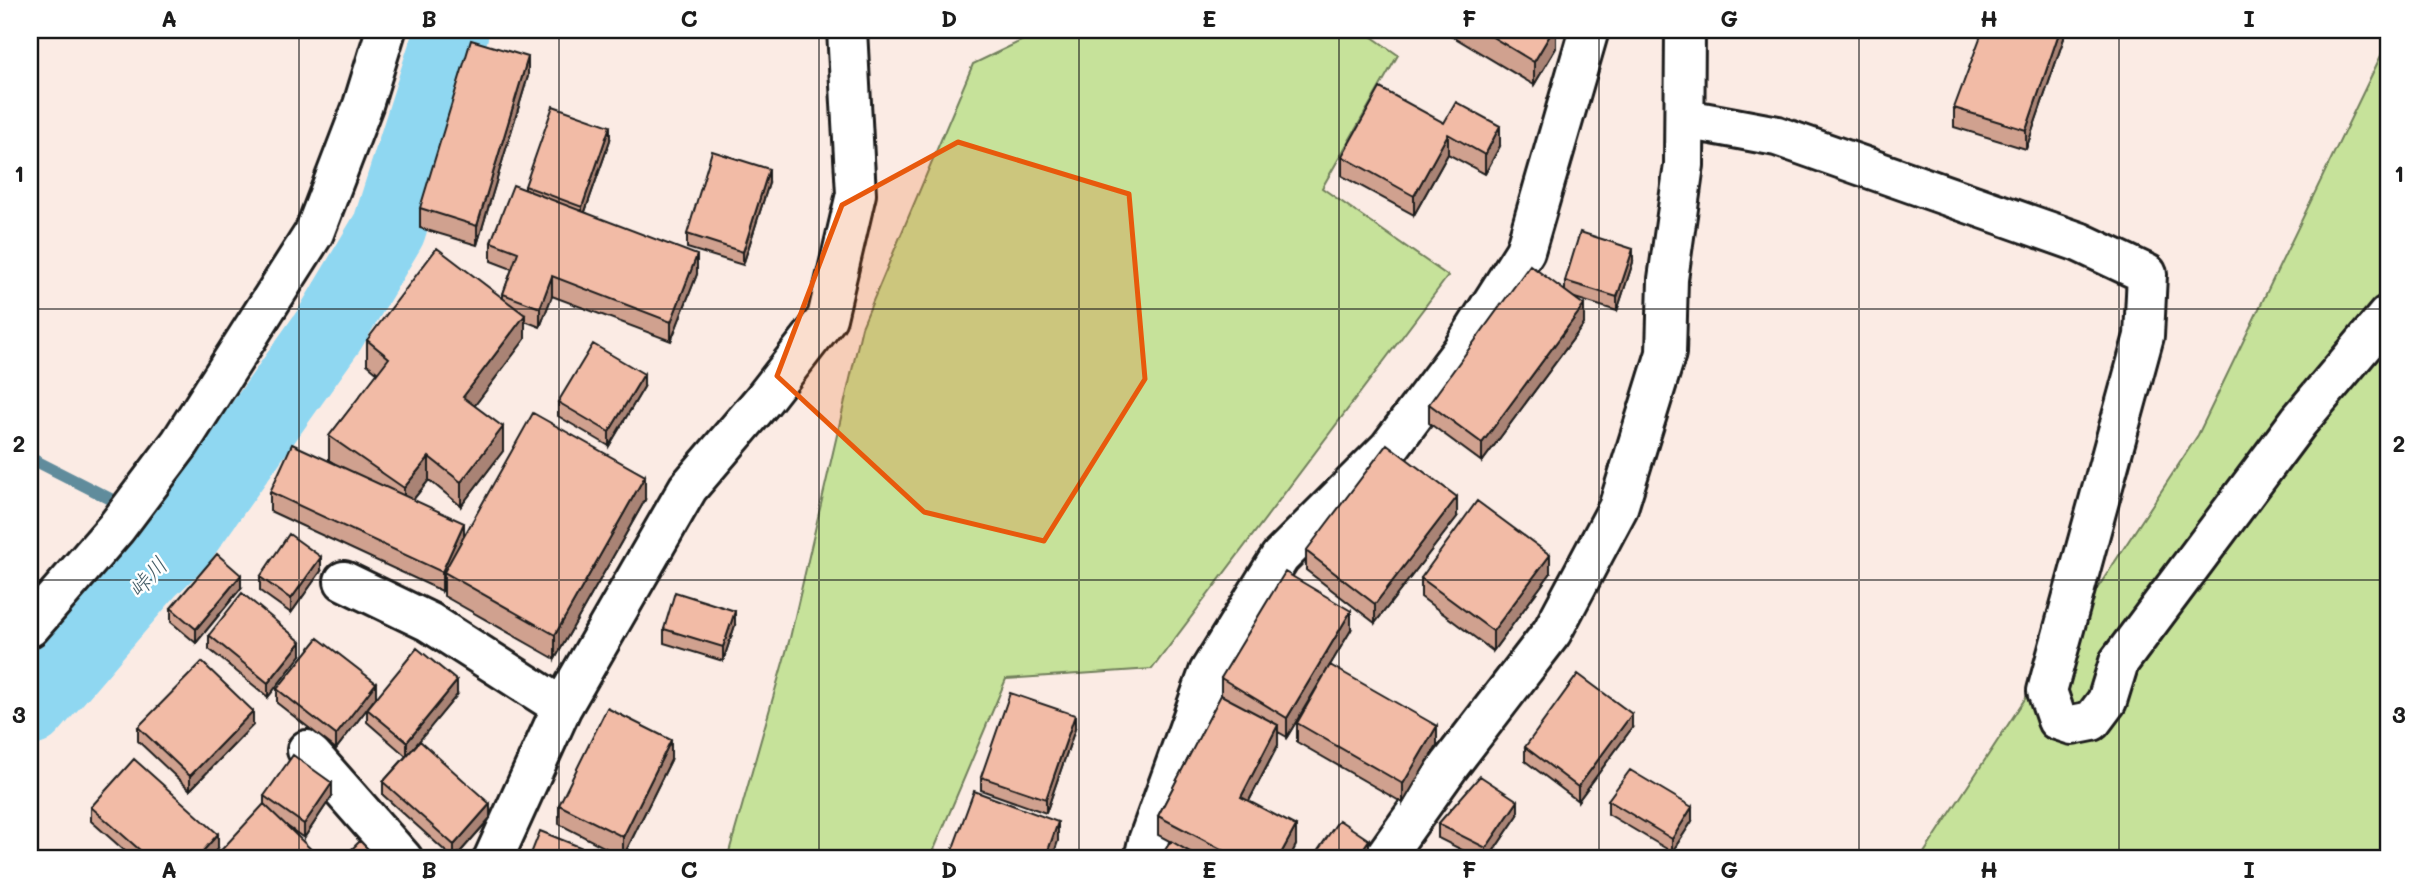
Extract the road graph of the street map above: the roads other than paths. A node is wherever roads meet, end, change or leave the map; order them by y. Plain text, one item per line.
1 (386, 30) edge
2 (847, 30) edge
3 (1589, 30) edge
4 (1685, 30) edge
5 (1686, 119) junction
6 (2388, 315) edge
7 (344, 580) dead end
8 (30, 626) edge
9 (562, 707) junction
10 (307, 750) dead end
11 (403, 859) edge
12 (493, 859) edge
13 (1144, 859) edge
14 (1383, 859) edge

1 - 8 street
2 - 9 street
3 - 13 street
4 - 5 street
5 - 6 street
5 - 14 street
7 - 9 street
9 - 12 street
10 - 11 street

